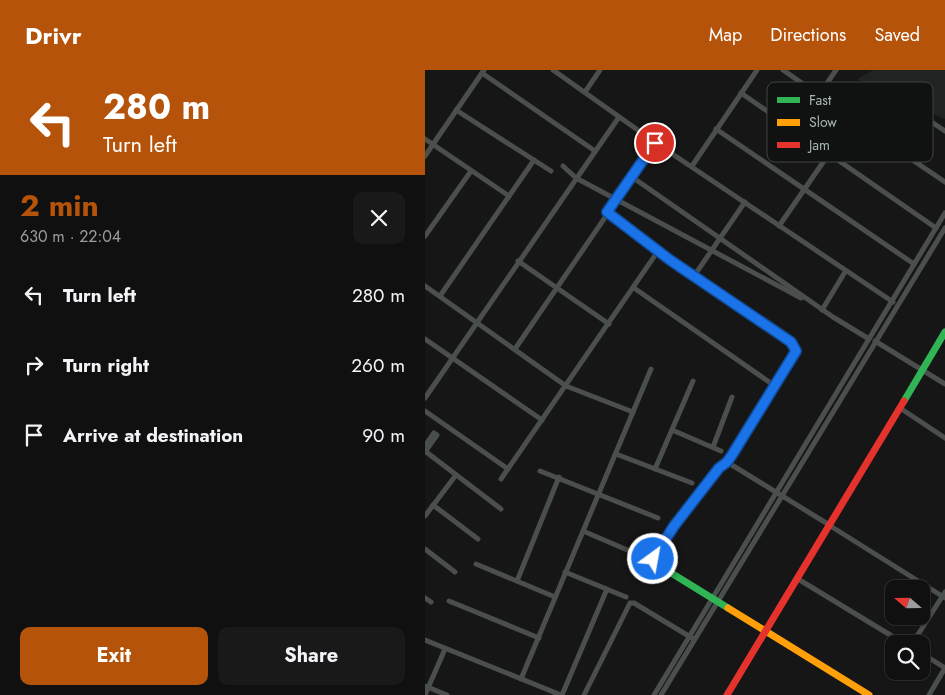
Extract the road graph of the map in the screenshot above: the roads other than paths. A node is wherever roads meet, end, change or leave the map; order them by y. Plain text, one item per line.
1 (553, 70) edge
2 (600, 70) edge
3 (757, 70) edge
4 (783, 70) edge
5 (836, 70) edge
6 (483, 71) edge
7 (800, 82) edge
8 (828, 82) edge
9 (585, 92) junction
10 (741, 93) junction
11 (457, 110) junction
12 (767, 111) edge
13 (619, 117) junction
14 (933, 122) edge
15 (716, 129) junction
16 (945, 130) edge
17 (425, 139) edge
18 (655, 143) junction
19 (433, 145) junction
20 (595, 151) junction
21 (425, 156) edge
22 (534, 160) junction
23 (823, 162) edge
24 (841, 162) edge
25 (916, 162) edge
26 (563, 166) dead end
27 (692, 166) junction
28 (471, 171) junction
29 (551, 171) dead end
30 (632, 177) junction
31 (576, 178) junction
32 (945, 182) edge
33 (804, 190) junction
34 (509, 196) junction
35 (616, 200) junction
36 (745, 202) junction
37 (607, 212) junction
38 (945, 213) edge
39 (779, 226) junction
40 (936, 228) junction
41 (944, 232) edge
42 (425, 236) edge
43 (719, 237) junction
44 (710, 250) junction
45 (658, 251) junction
46 (518, 261) junction
47 (914, 264) junction
48 (845, 272) junction
49 (693, 276) junction
50 (425, 286) edge
51 (556, 288) junction
52 (634, 288) junction
53 (440, 296) junction
54 (891, 301) junction
55 (813, 303) junction
56 (897, 306) junction
57 (822, 310) junction
58 (477, 322) junction
59 (609, 324) junction
60 (945, 333) edge
61 (869, 339) junction
62 (425, 340) edge
63 (875, 341) junction
64 (515, 349) junction
65 (452, 358) junction
66 (651, 369) dead end
67 (923, 370) junction
68 (693, 381) dead end
69 (945, 384) edge
70 (566, 386) junction
71 (775, 386) junction
72 (732, 397) dead end
73 (425, 398) edge
74 (900, 408) junction
75 (425, 411) edge
76 (633, 412) junction
77 (542, 420) junction
78 (672, 430) junction
79 (945, 438) edge
80 (425, 446) edge
81 (713, 447) junction
82 (425, 451) edge
83 (721, 451) dead end
84 (615, 454) junction
85 (727, 462) junction
86 (508, 469) junction
87 (655, 469) junction
88 (540, 471) dead end
89 (456, 475) junction
90 (559, 477) junction
91 (501, 479) dead end
92 (692, 483) dead end
93 (776, 491) junction
94 (599, 494) junction
95 (783, 495) junction
96 (433, 505) junction
97 (501, 509) dead end
98 (425, 516) edge
99 (658, 518) dead end
100 (832, 526) junction
101 (583, 531) junction
102 (478, 539) dead end
103 (425, 550) edge
104 (639, 555) dead end
105 (476, 564) dead end
106 (455, 572) dead end
107 (565, 572) junction
108 (798, 579) junction
109 (517, 581) junction
110 (607, 589) junction
111 (944, 595) edge
112 (555, 597) junction
113 (626, 597) dead end
114 (425, 598) edge
115 (714, 599) junction
116 (449, 601) dead end
117 (431, 602) dead end
118 (765, 632) junction
119 (890, 635) edge
120 (918, 635) edge
121 (692, 637) junction
122 (539, 638) junction
123 (425, 640) edge
124 (445, 650) junction
125 (930, 659) edge
126 (945, 668) edge
127 (521, 679) junction
128 (427, 686) edge
129 (425, 695) edge
130 (447, 695) edge
131 (561, 695) edge
132 (584, 695) edge
133 (653, 695) edge
134 (661, 695) edge
135 (727, 695) edge
136 (869, 695) edge
137 (929, 695) edge

1 - 9 street
2 - 9 street
3 - 10 street
4 - 7 street
5 - 8 street
6 - 11 street
6 - 20 street
9 - 13 street
10 - 12 street
10 - 15 street
11 - 19 street
11 - 22 street
13 - 18 street
13 - 20 street
14 - 16 street
15 - 27 street
15 - 33 street
17 - 19 street
18 - 27 street
18 - 30 street
19 - 21 street
19 - 28 street
20 - 31 street
22 - 29 street
22 - 34 street
23 - 33 street
24 - 40 street
25 - 32 street
26 - 31 street
27 - 36 street
28 - 34 street
28 - 42 street
30 - 35 street
30 - 43 street
31 - 35 street
31 - 46 street
33 - 39 street
33 - 47 street
34 - 53 street
35 - 37 street
35 - 44 street
36 - 39 street
36 - 43 street
37 - 45 street
37 - 51 street
38 - 40 street
39 - 48 street
40 - 47 street
41 - 56 street
43 - 44 street
43 - 55 street
44 - 49 street
44 - 55 street
45 - 49 street
45 - 52 street
46 - 51 street
46 - 58 street
47 - 54 street
48 - 54 street
48 - 57 street
49 - 71 street
50 - 53 street
51 - 59 street
51 - 64 street
52 - 59 street
52 - 71 street
53 - 58 street
54 - 56 street
54 - 61 street
55 - 57 street
56 - 63 street
57 - 61 street
58 - 64 street
58 - 65 street
59 - 70 street
60 - 67 street
61 - 93 street
62 - 65 street
63 - 67 street
63 - 95 street
64 - 70 street
65 - 73 street
65 - 77 street
66 - 76 street
67 - 69 street
67 - 74 street
68 - 78 street
70 - 76 street
70 - 77 street
71 - 85 street
72 - 81 street
74 - 79 street
74 - 100 street
75 - 86 street
76 - 84 street
77 - 86 street
78 - 81 street
78 - 87 street
80 - 82 street
81 - 83 street
82 - 89 street
84 - 87 street
84 - 94 street
85 - 93 street
85 - 115 street
86 - 91 street
87 - 92 street
88 - 90 street
89 - 96 street
89 - 97 street
90 - 94 street
90 - 109 street
93 - 95 street
93 - 115 street
94 - 99 street
94 - 101 street
95 - 100 street
95 - 115 street
96 - 98 street
96 - 102 street
100 - 108 street
100 - 111 street
101 - 104 street
101 - 107 street
103 - 106 street
105 - 109 street
107 - 110 street
107 - 112 street
108 - 118 street
108 - 119 street
109 - 112 street
110 - 113 street
110 - 131 street
111 - 120 street
112 - 122 street
114 - 117 street
115 - 118 street
115 - 121 street
116 - 122 street
118 - 135 street
118 - 136 street
121 - 132 street
121 - 133 street
121 - 134 street
122 - 127 street
123 - 124 street
124 - 127 street
124 - 128 street
125 - 126 street
126 - 137 street
127 - 131 street
128 - 129 street
128 - 130 street

